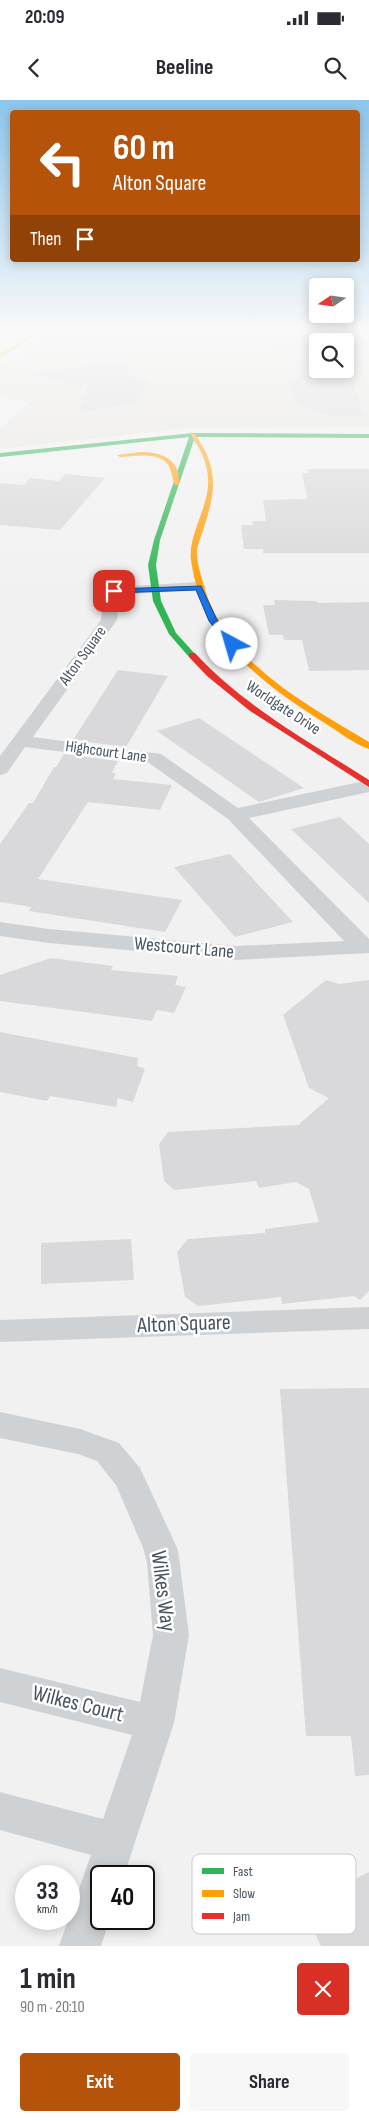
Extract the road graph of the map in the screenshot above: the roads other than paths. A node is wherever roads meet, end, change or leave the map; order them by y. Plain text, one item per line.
1 (369, 436) edge
2 (191, 440) junction
3 (252, 445) junction
4 (201, 446) junction
5 (238, 447) dead end
6 (339, 448) dead end
7 (0, 455) edge
8 (68, 457) junction
9 (218, 458) dead end
10 (0, 465) edge
11 (212, 475) junction
12 (177, 484) junction
13 (198, 587) junction
14 (154, 589) junction
15 (20, 741) junction
16 (369, 746) edge
17 (0, 769) edge
18 (369, 785) edge
19 (235, 815) junction
20 (0, 929) edge
21 (366, 946) edge
22 (369, 1318) edge
23 (0, 1331) edge
24 (0, 1425) edge
25 (0, 1685) edge
26 (155, 1723) junction
27 (0, 1811) edge
28 (110, 1859) edge
29 (90, 1917) edge
30 (80, 1946) edge

1 - 2 street
2 - 4 street, Worldgate Drive
2 - 7 street
2 - 8 street
2 - 12 street, Worldgate Drive
3 - 4 street
3 - 5 street
3 - 6 street
4 - 11 street, Worldgate Drive
8 - 10 street
8 - 12 street
9 - 11 street
11 - 13 street, Worldgate Drive
12 - 14 street, Worldgate Drive
13 - 14 street, Alton Square
13 - 16 street, Worldgate Drive
14 - 15 street, Alton Square
14 - 18 street, Worldgate Drive
15 - 17 street, Alton Square
15 - 19 street, Highcourt Lane
18 - 19 street
19 - 21 street, Highcourt Lane
20 - 21 street, Westcourt Lane
22 - 23 street, Alton Square
24 - 26 street, Wilkes Way
25 - 26 street, Wilkes Court
26 - 28 street, Wilkes Way
27 - 28 street
29 - 30 street

